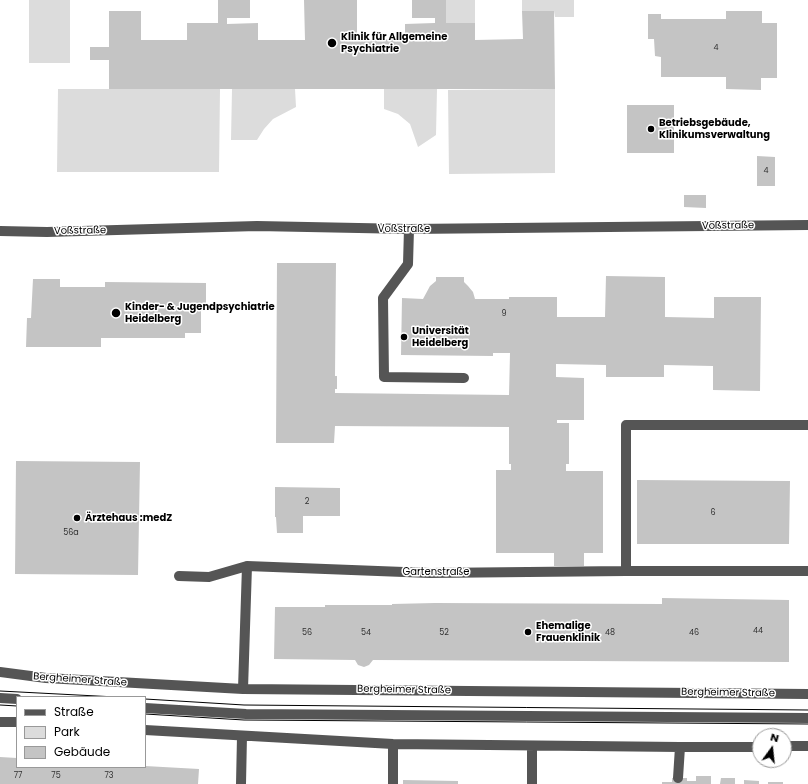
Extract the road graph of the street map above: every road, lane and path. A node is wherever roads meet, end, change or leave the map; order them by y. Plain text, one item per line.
1 (808, 225) edge
2 (409, 229) junction
3 (0, 231) edge
4 (464, 378) dead end
5 (808, 426) edge
6 (246, 566) junction
7 (626, 571) junction
8 (808, 571) edge
9 (179, 576) dead end
10 (0, 672) edge
11 (243, 688) junction
12 (808, 694) edge
13 (0, 698) edge
14 (16, 699) edge
15 (146, 708) edge
16 (808, 718) edge
17 (0, 722) edge
18 (16, 722) edge
19 (146, 730) edge
20 (242, 736) junction
21 (393, 744) junction
22 (532, 746) junction
23 (792, 746) edge
24 (808, 746) edge
25 (752, 747) edge
26 (680, 748) junction
27 (678, 778) dead end
28 (241, 784) edge
29 (393, 784) edge
30 (532, 784) edge

1 - 2 street, Voßstraße
2 - 3 street, Voßstraße
2 - 4 street
5 - 7 street
6 - 7 street, Gartenstraße
6 - 9 street, Gartenstraße
6 - 11 street
7 - 8 street, Gartenstraße
10 - 11 street, Bergheimer Straße
11 - 12 street, Bergheimer Straße
13 - 14 street
15 - 16 street
17 - 18 street
19 - 20 street
20 - 21 street
20 - 28 street
21 - 22 street
21 - 29 street
22 - 26 street
22 - 30 street
23 - 24 street
25 - 26 street
26 - 27 street

